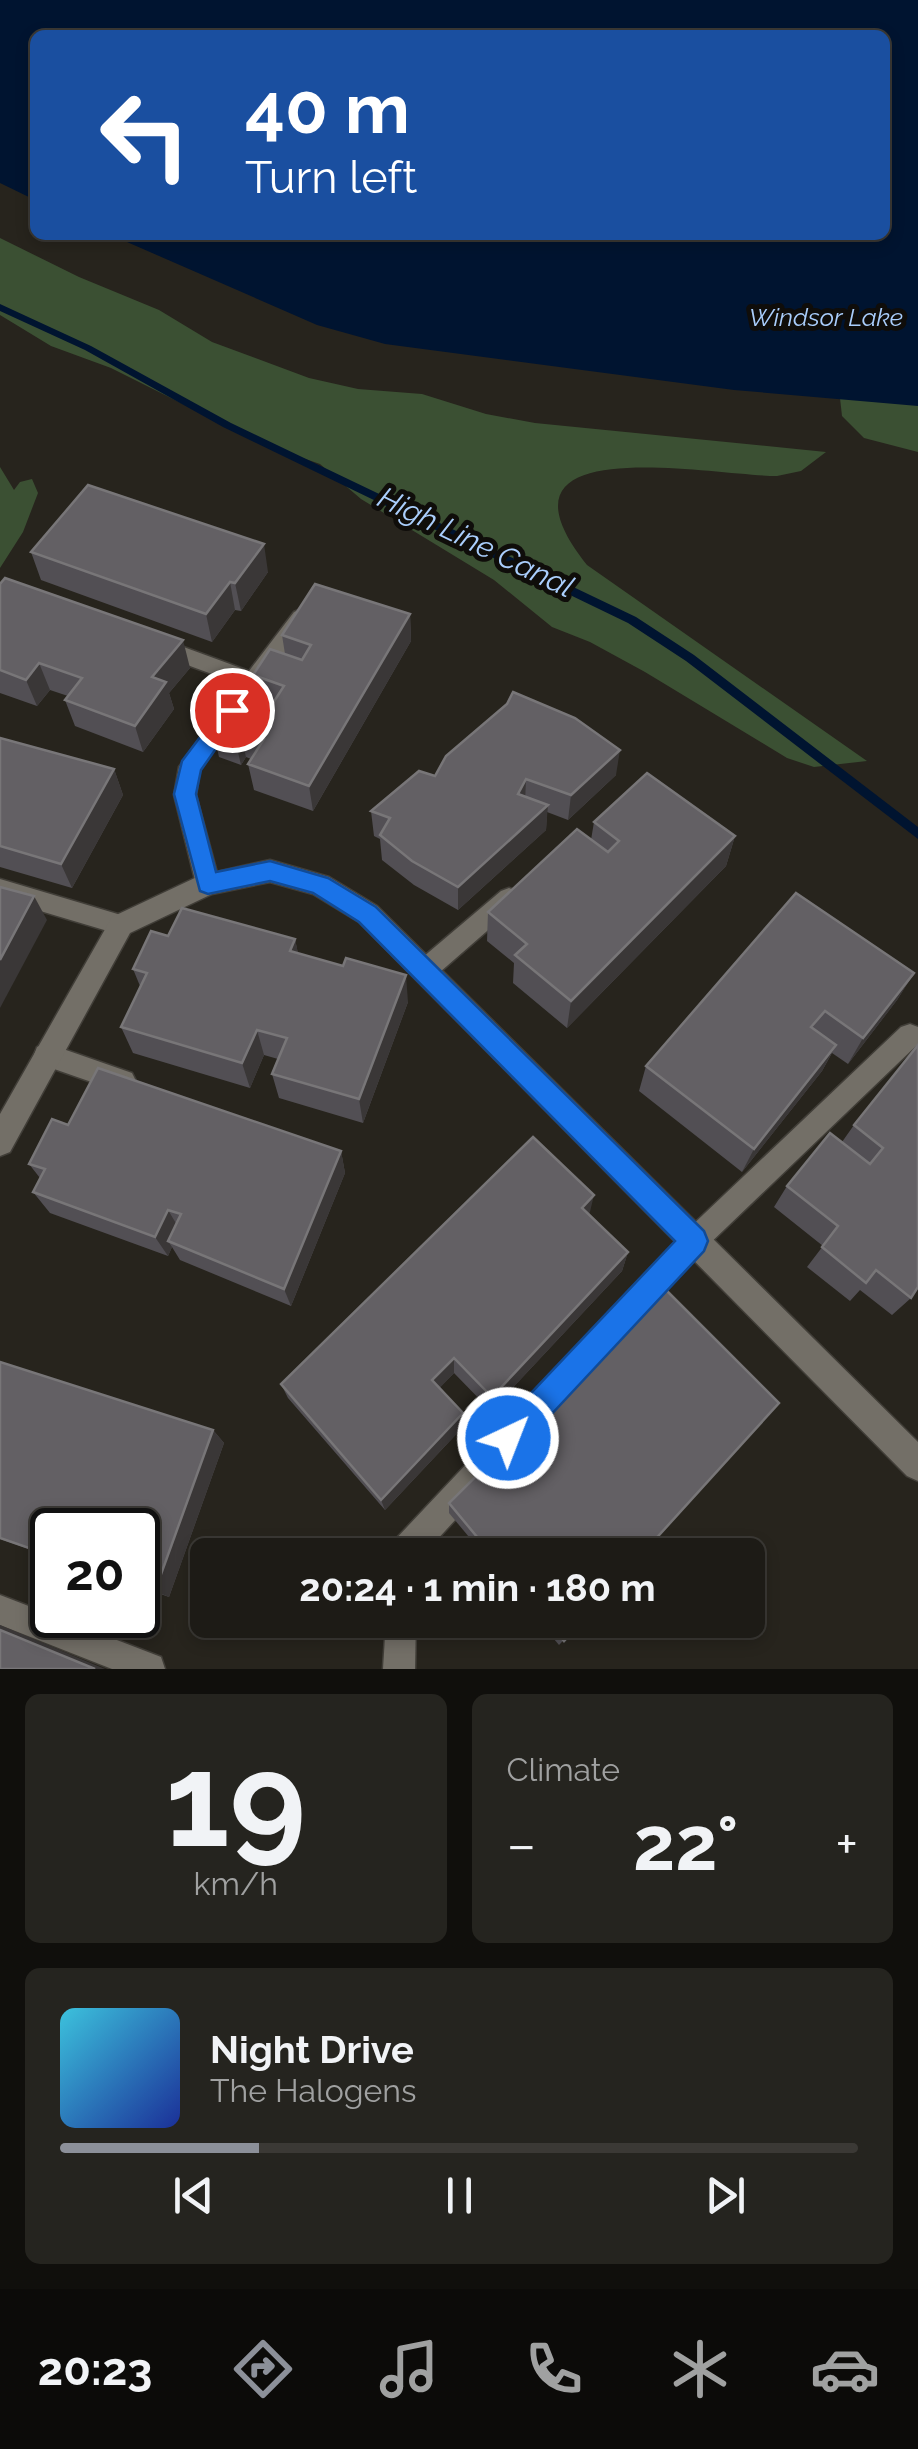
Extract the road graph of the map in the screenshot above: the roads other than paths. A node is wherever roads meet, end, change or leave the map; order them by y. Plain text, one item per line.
1 (304, 613) edge
2 (143, 640) edge
3 (254, 682) junction
4 (208, 884) junction
5 (525, 884) edge
6 (0, 890) edge
7 (121, 925) junction
8 (424, 971) junction
9 (910, 1035) dead end
10 (46, 1055) junction
11 (140, 1087) edge
12 (0, 1142) edge
13 (694, 1241) junction
14 (918, 1466) edge
15 (418, 1538) edge
16 (0, 1610) edge
17 (401, 1638) edge
18 (150, 1668) edge
19 (400, 1669) edge

1 - 3 lane
2 - 3 lane
3 - 4 lane
4 - 7 street
4 - 8 street
5 - 8 lane
6 - 7 lane
7 - 10 street
8 - 13 street
9 - 13 lane
10 - 11 lane
10 - 12 street
13 - 14 street
13 - 15 lane
16 - 18 lane
17 - 19 lane

